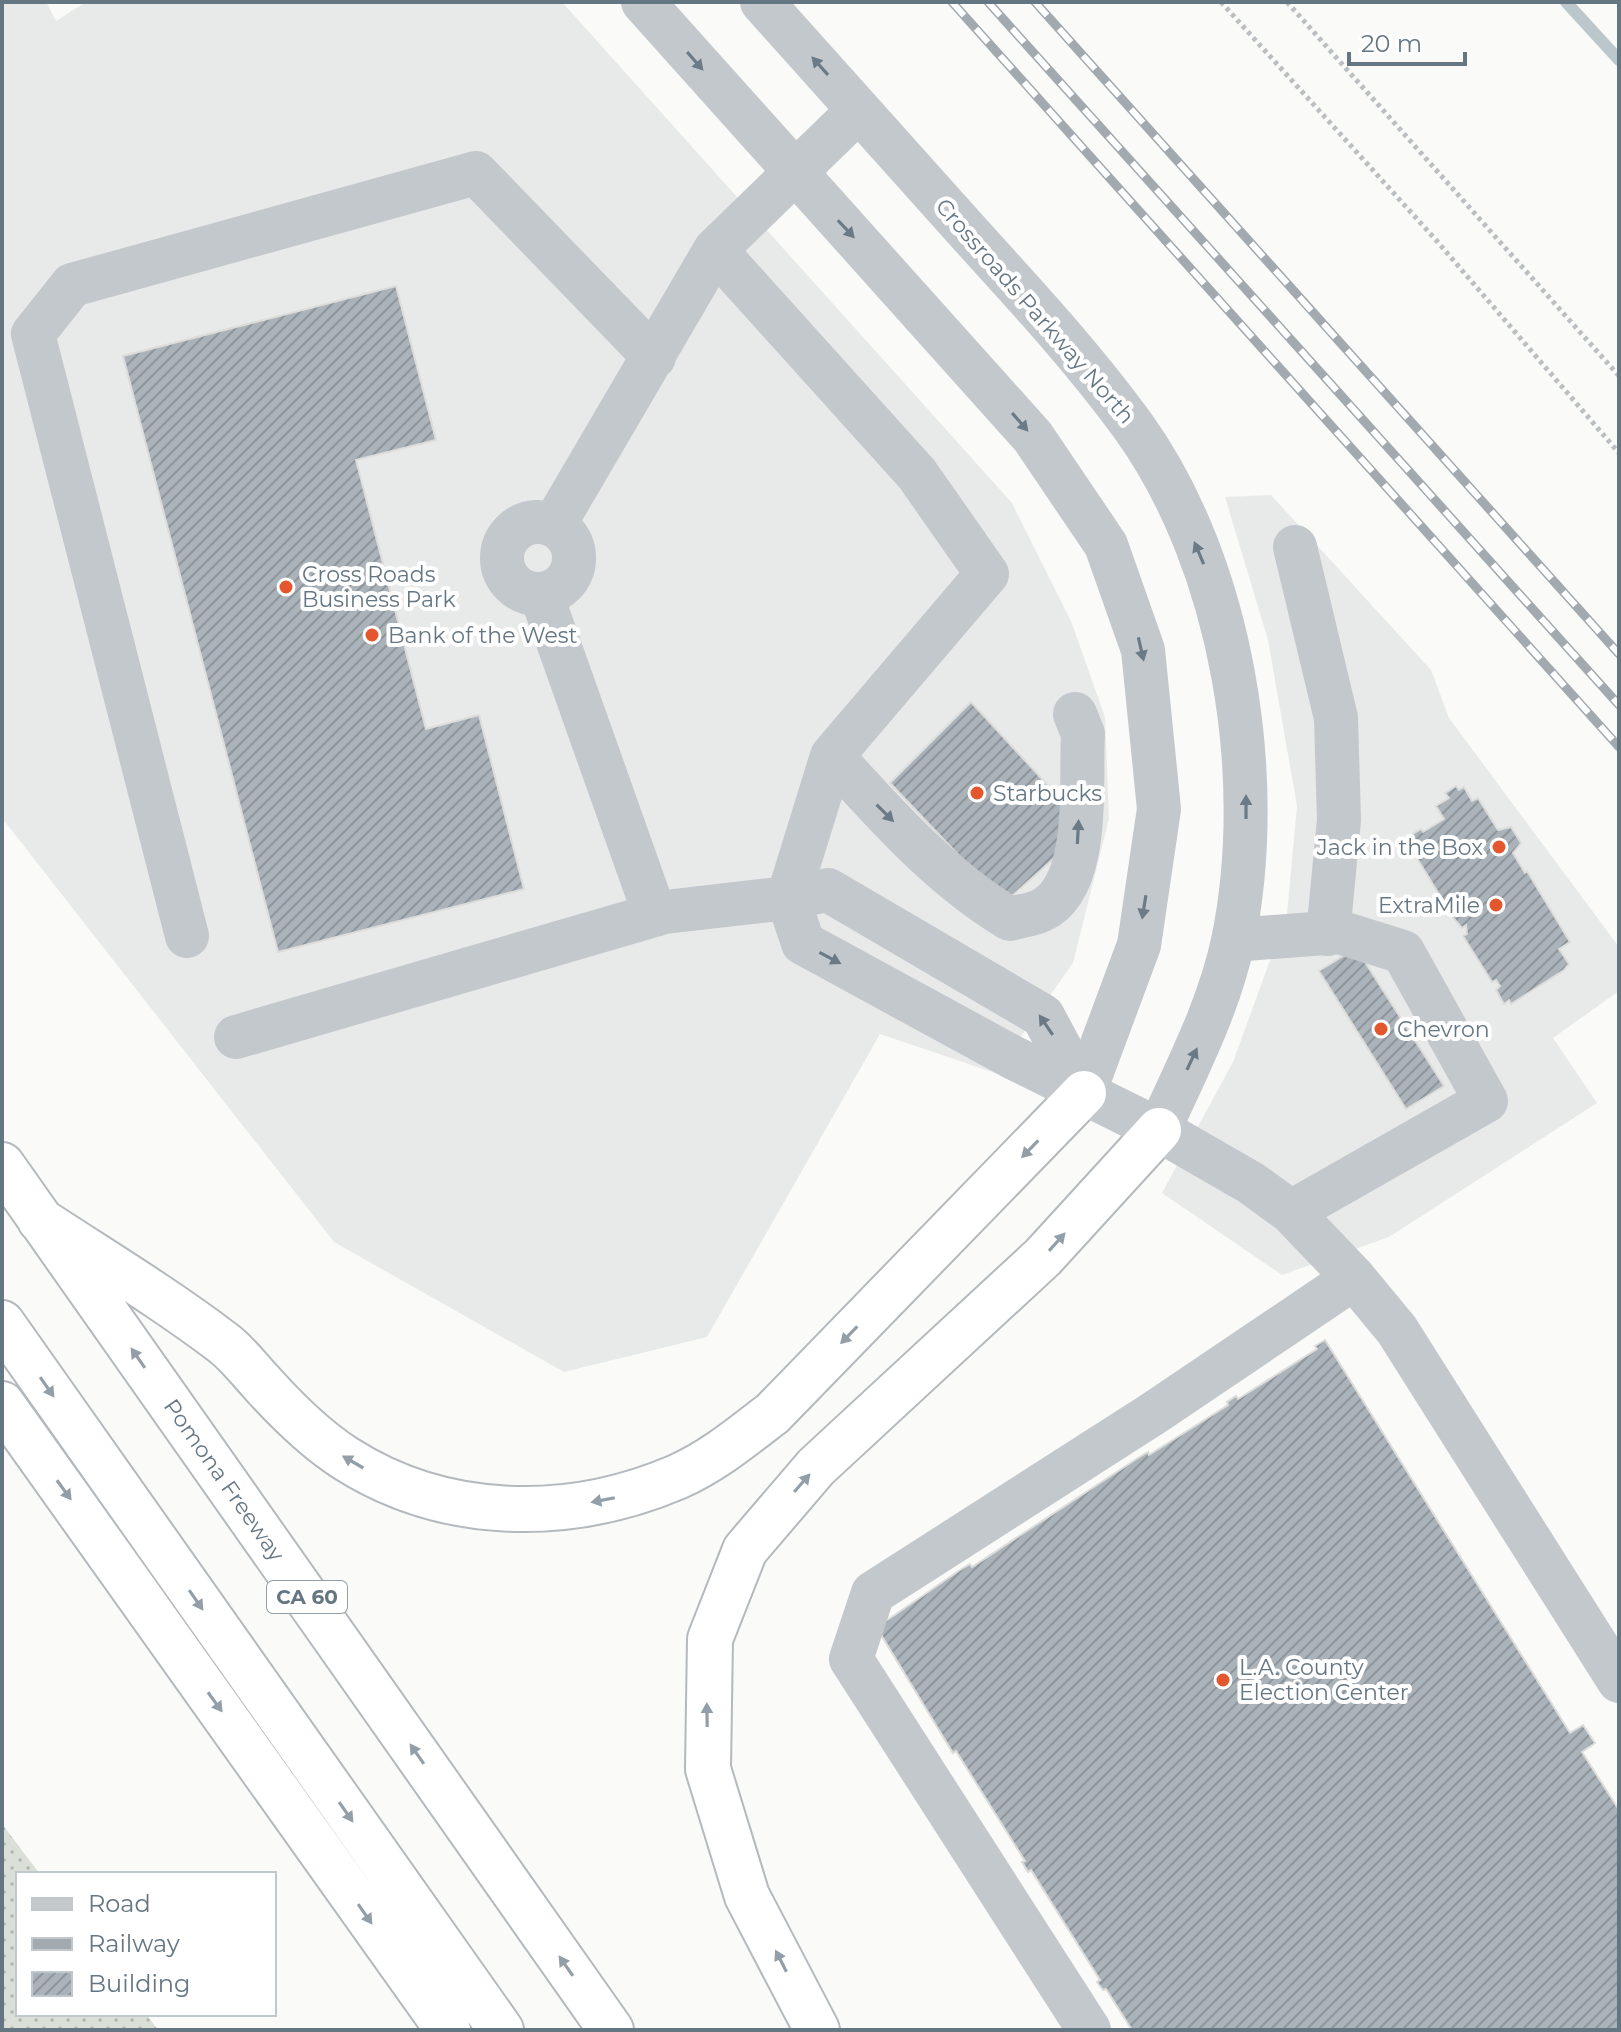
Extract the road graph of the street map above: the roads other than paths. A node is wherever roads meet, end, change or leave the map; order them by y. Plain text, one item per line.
1 (643, 2) edge
2 (762, 2) edge
3 (859, 110) junction
4 (793, 172) junction
5 (715, 250) junction
6 (654, 357) junction
7 (1295, 547) dead end
8 (1075, 714) dead end
9 (832, 756) junction
10 (788, 898) junction
11 (655, 915) junction
12 (1328, 934) junction
13 (187, 936) dead end
14 (1233, 940) junction
15 (236, 1037) dead end
16 (1084, 1093) junction
17 (1159, 1130) junction
18 (2, 1165) edge
19 (1291, 1212) junction
20 (40, 1220) junction
21 (1354, 1278) junction
22 (2, 1323) edge
23 (2, 1404) edge
24 (1619, 1681) edge
25 (448, 2030) edge
26 (501, 2030) edge
27 (611, 2030) edge
28 (817, 2030) edge
29 (1089, 2030) edge

1 -> 4 street
3 -> 2 street, Crossroads Parkway North
3 - 4 street
14 -> 3 street, Crossroads Parkway North
4 - 5 street
4 -> 16 street
5 - 6 street
5 - 9 street
6 - 11 street
6 - 13 street
7 - 12 street
9 -> 8 street
9 - 10 street
10 - 11 street
10 -> 16 street
16 -> 10 street
11 - 15 street
12 - 14 street
12 - 19 street
17 -> 14 street, Crossroads Parkway North
16 - 17 street
16 -> 20 highway
17 - 19 street
28 -> 17 highway
18 - 20 highway, Pomona Freeway / CA 60
19 - 21 street
27 -> 20 highway, Pomona Freeway / CA 60
21 - 24 street
21 - 29 street
22 -> 26 highway
23 -> 25 highway

